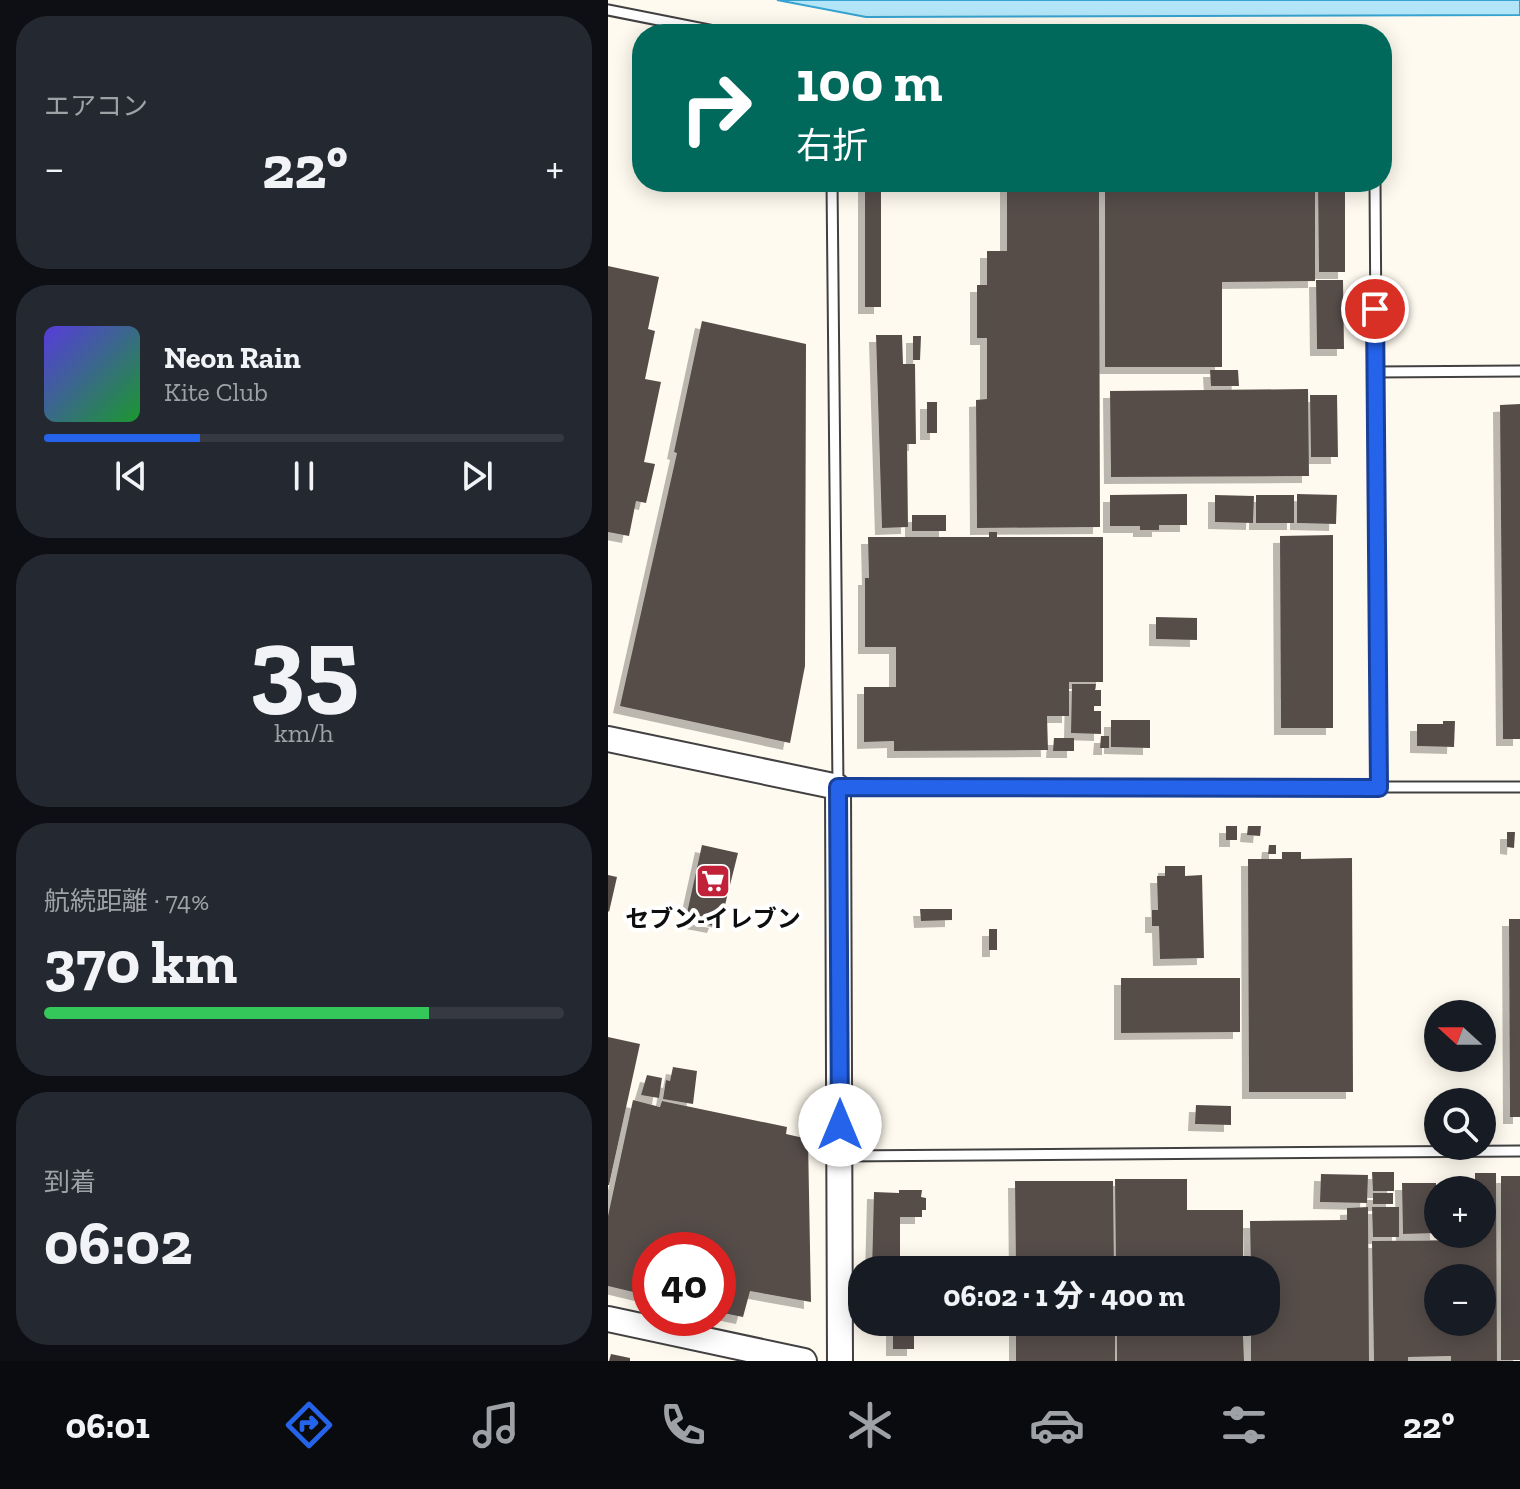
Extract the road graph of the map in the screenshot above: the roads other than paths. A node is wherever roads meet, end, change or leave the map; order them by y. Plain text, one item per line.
1 (608, 10) edge
2 (679, 24) edge
3 (832, 192) edge
4 (1375, 192) edge
5 (1520, 371) edge
6 (1375, 372) junction
7 (608, 739) edge
8 (838, 787) junction
9 (1520, 787) edge
10 (1379, 788) junction
11 (1520, 1151) edge
12 (840, 1156) junction
13 (608, 1319) edge
14 (804, 1361) edge
15 (840, 1361) edge

1 - 2 lane
3 - 8 lane
4 - 6 lane
5 - 6 lane
6 - 10 lane
7 - 8 street
8 - 10 lane
8 - 12 street
9 - 10 lane
11 - 12 lane
12 - 15 street
13 - 14 street

